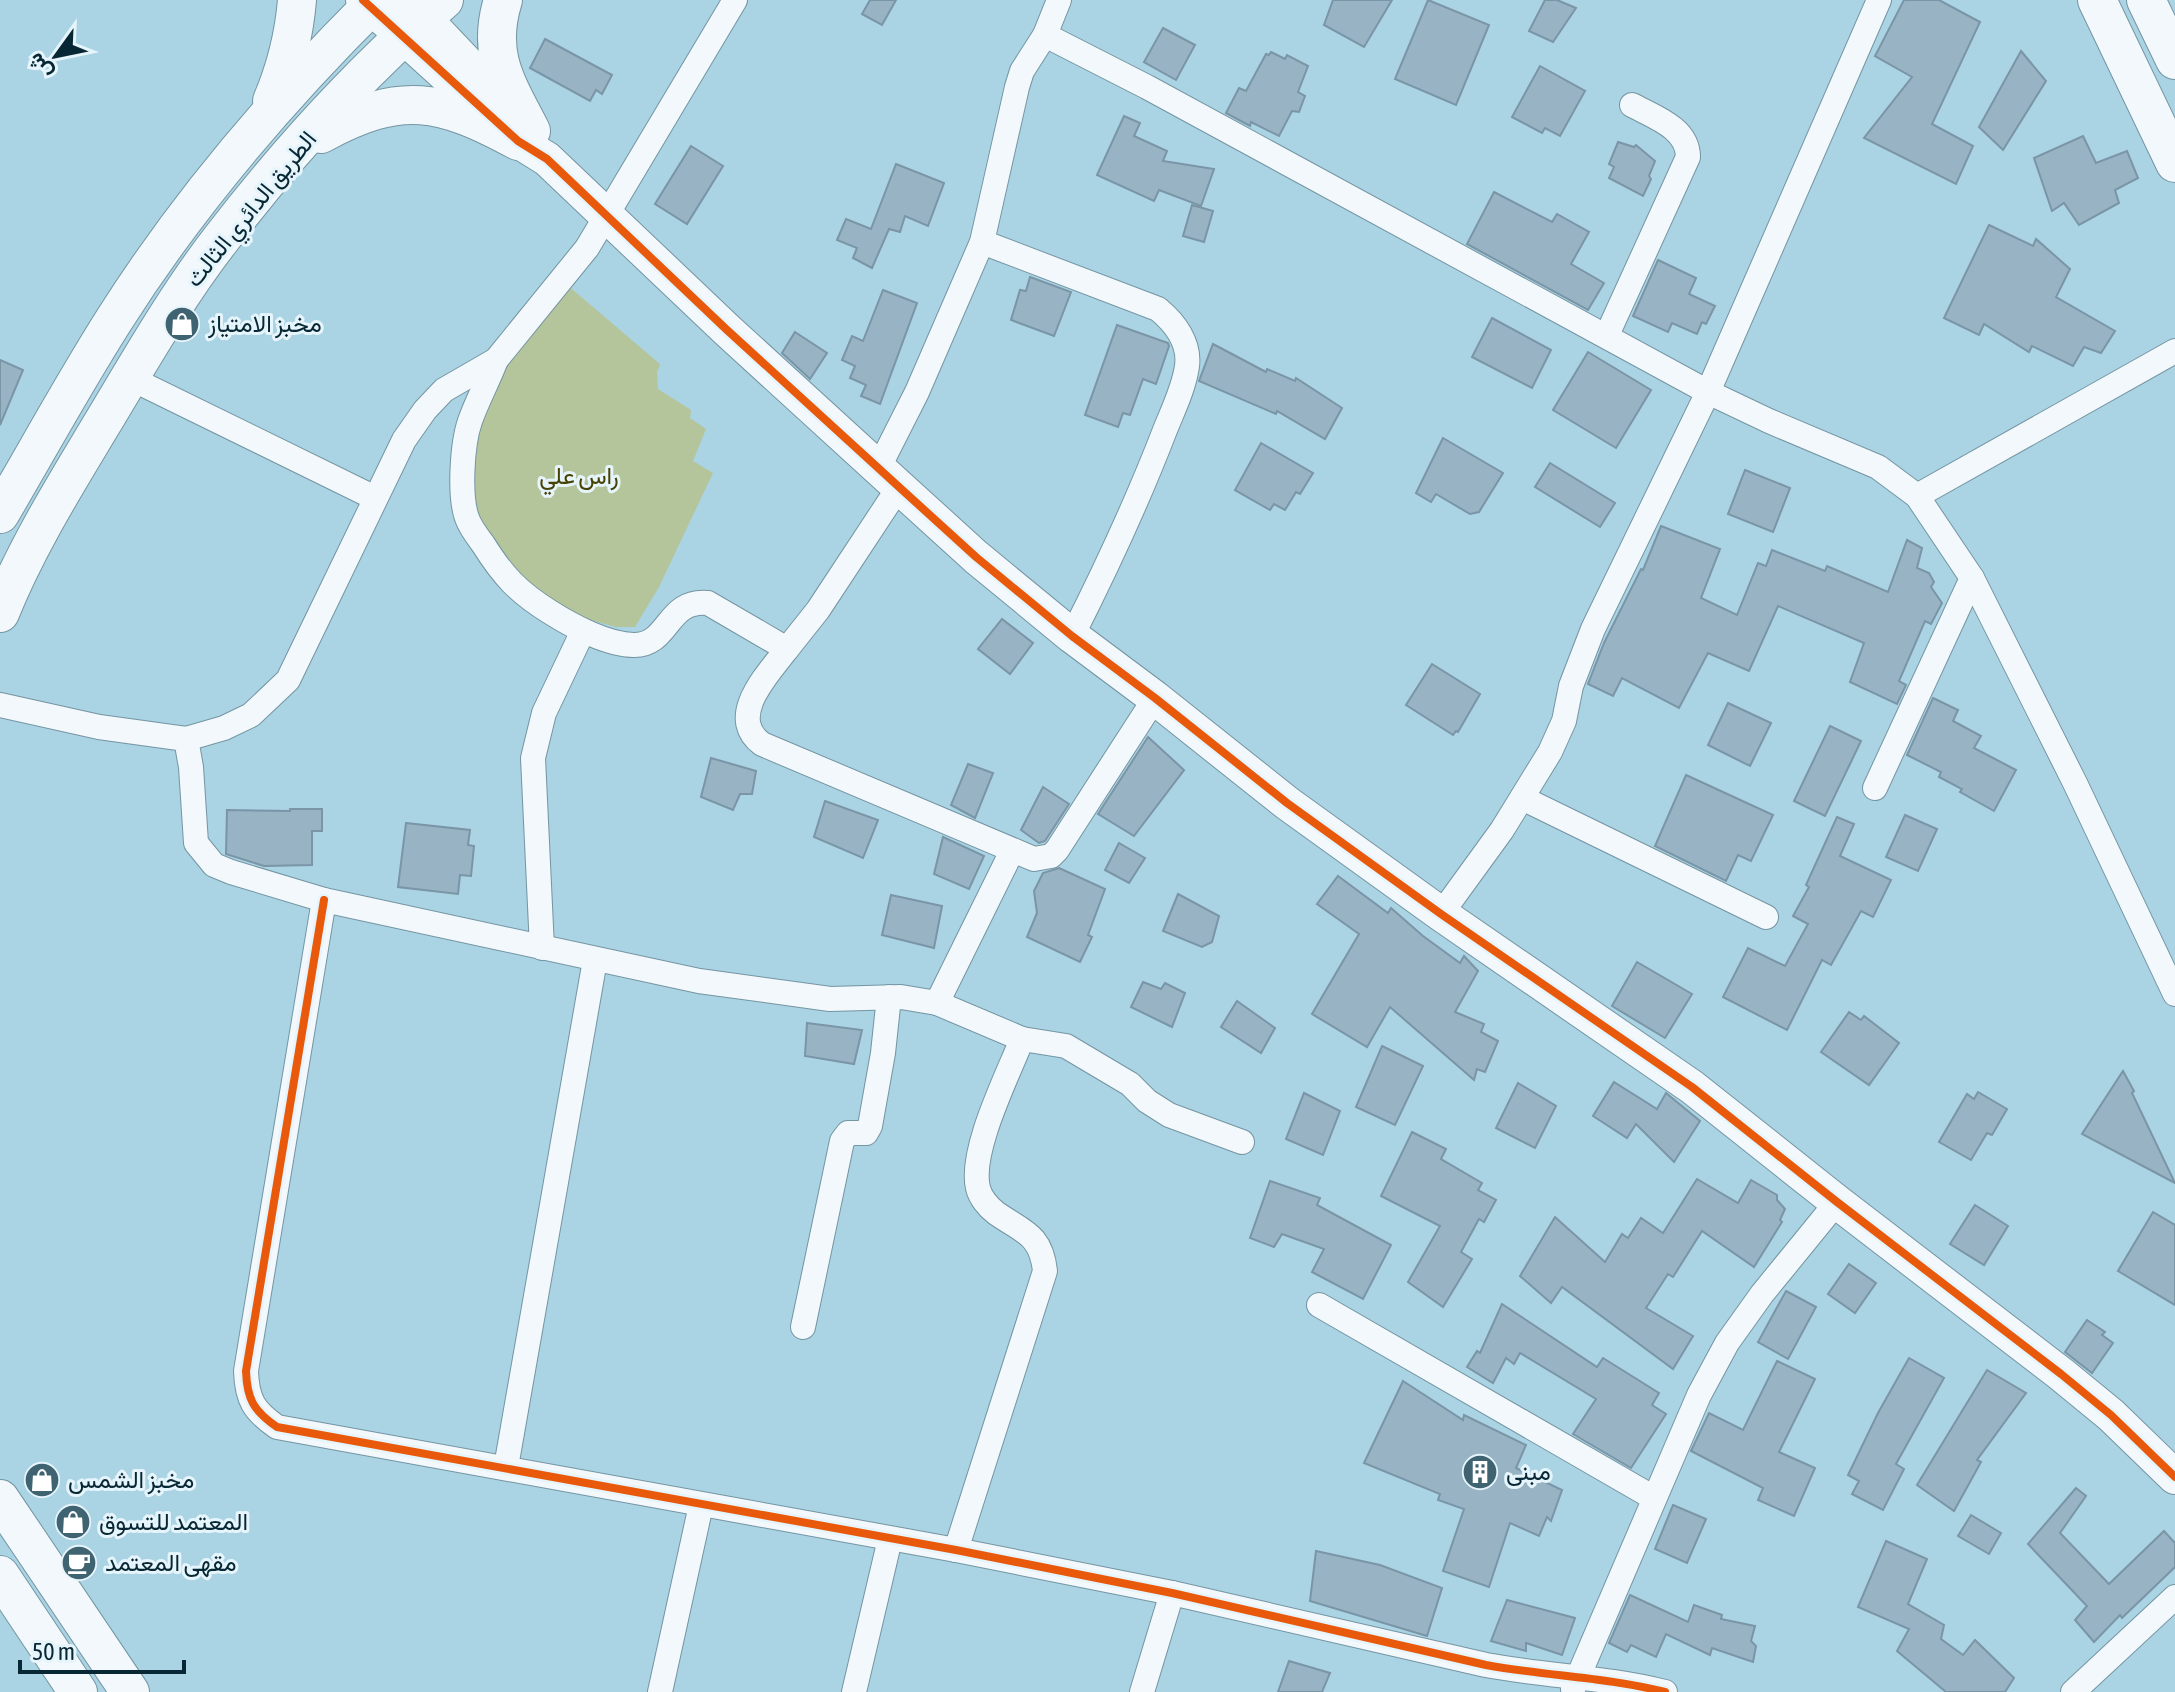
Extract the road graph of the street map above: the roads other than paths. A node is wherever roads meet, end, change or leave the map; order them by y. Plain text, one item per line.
1 (297, 0) edge
2 (503, 0) edge
3 (735, 0) edge
4 (1059, 0) edge
5 (1879, 0) edge
6 (2097, 0) edge
7 (2146, 0) edge
8 (370, 2) edge
9 (419, 13) edge
10 (1045, 35) junction
11 (2175, 60) edge
12 (1632, 105) dead end
13 (265, 117) junction
14 (532, 144) junction
15 (297, 147) junction
16 (2175, 163) edge
17 (187, 217) junction
18 (607, 217) junction
19 (220, 240) junction
20 (982, 242) junction
21 (1607, 335) junction
22 (2175, 351) edge
23 (496, 360) junction
24 (130, 378) junction
25 (1708, 392) junction
26 (889, 477) junction
27 (1917, 496) junction
28 (375, 498) junction
29 (0, 514) edge
30 (1972, 578) junction
31 (0, 613) edge
32 (583, 631) junction
33 (1072, 636) junction
34 (787, 649) junction
35 (1155, 698) junction
36 (0, 705) edge
37 (186, 739) junction
38 (1875, 788) dead end
39 (1522, 798) junction
40 (1012, 851) junction
41 (324, 900) junction
42 (1441, 914) junction
43 (1766, 917) dead end
44 (542, 948) junction
45 (595, 960) junction
46 (2175, 994) edge
47 (889, 997) junction
48 (937, 1003) junction
49 (1022, 1039) junction
50 (1242, 1142) dead end
51 (1837, 1202) junction
52 (1319, 1305) dead end
53 (803, 1327) dead end
54 (506, 1467) junction
55 (2175, 1477) edge
56 (1654, 1498) junction
57 (0, 1499) edge
58 (701, 1505) junction
59 (890, 1539) junction
60 (956, 1550) junction
61 (0, 1575) edge
62 (1172, 1593) junction
63 (2175, 1597) edge
64 (1575, 1684) edge
65 (78, 1692) edge
66 (130, 1692) edge
67 (660, 1692) edge
68 (854, 1692) edge
69 (1142, 1692) edge
70 (1665, 1692) edge
71 (2073, 1692) edge

1 - 13 main road
2 - 14 main road
3 - 18 street
4 - 10 street
5 - 25 street
6 - 16 main road
7 - 11 main road
8 - 9 street
8 - 13 main road, الطريق الدائري الثالث
9 - 14 street
9 - 15 main road, الطريق الدائري الثالث
10 - 20 street
10 - 21 street
12 - 21 street
13 - 17 main road, الطريق الدائري الثالث
14 - 15 main road
14 - 18 street
15 - 19 main road, الطريق الدائري الثالث
17 - 19 main road
17 - 29 main road, الطريق الدائري الثالث
18 - 23 street
18 - 26 street
19 - 24 main road, الطريق الدائري الثالث
20 - 26 street
20 - 33 street
21 - 25 street
22 - 27 street
23 - 28 street
23 - 32 street
24 - 28 street
24 - 31 main road, الطريق الدائري الثالث
25 - 27 street
25 - 39 street
26 - 33 street
26 - 34 street
27 - 30 street
28 - 37 street
30 - 38 street
30 - 46 street
32 - 34 street
32 - 44 street
33 - 35 street
34 - 40 street
35 - 40 street
35 - 42 street
36 - 37 street
37 - 41 street
39 - 42 street
39 - 43 street
40 - 48 street
41 - 44 street
41 - 54 street
42 - 51 street
44 - 45 street
45 - 47 street
45 - 54 street
47 - 48 street
47 - 53 street
48 - 49 street
49 - 50 street
49 - 60 street
51 - 55 street
51 - 56 street
52 - 56 street
54 - 58 street
56 - 64 street
57 - 66 main road
58 - 59 street
58 - 67 street
59 - 60 street
59 - 68 street
60 - 62 street
61 - 65 main road
62 - 64 street
62 - 69 street
63 - 71 street
64 - 70 street

